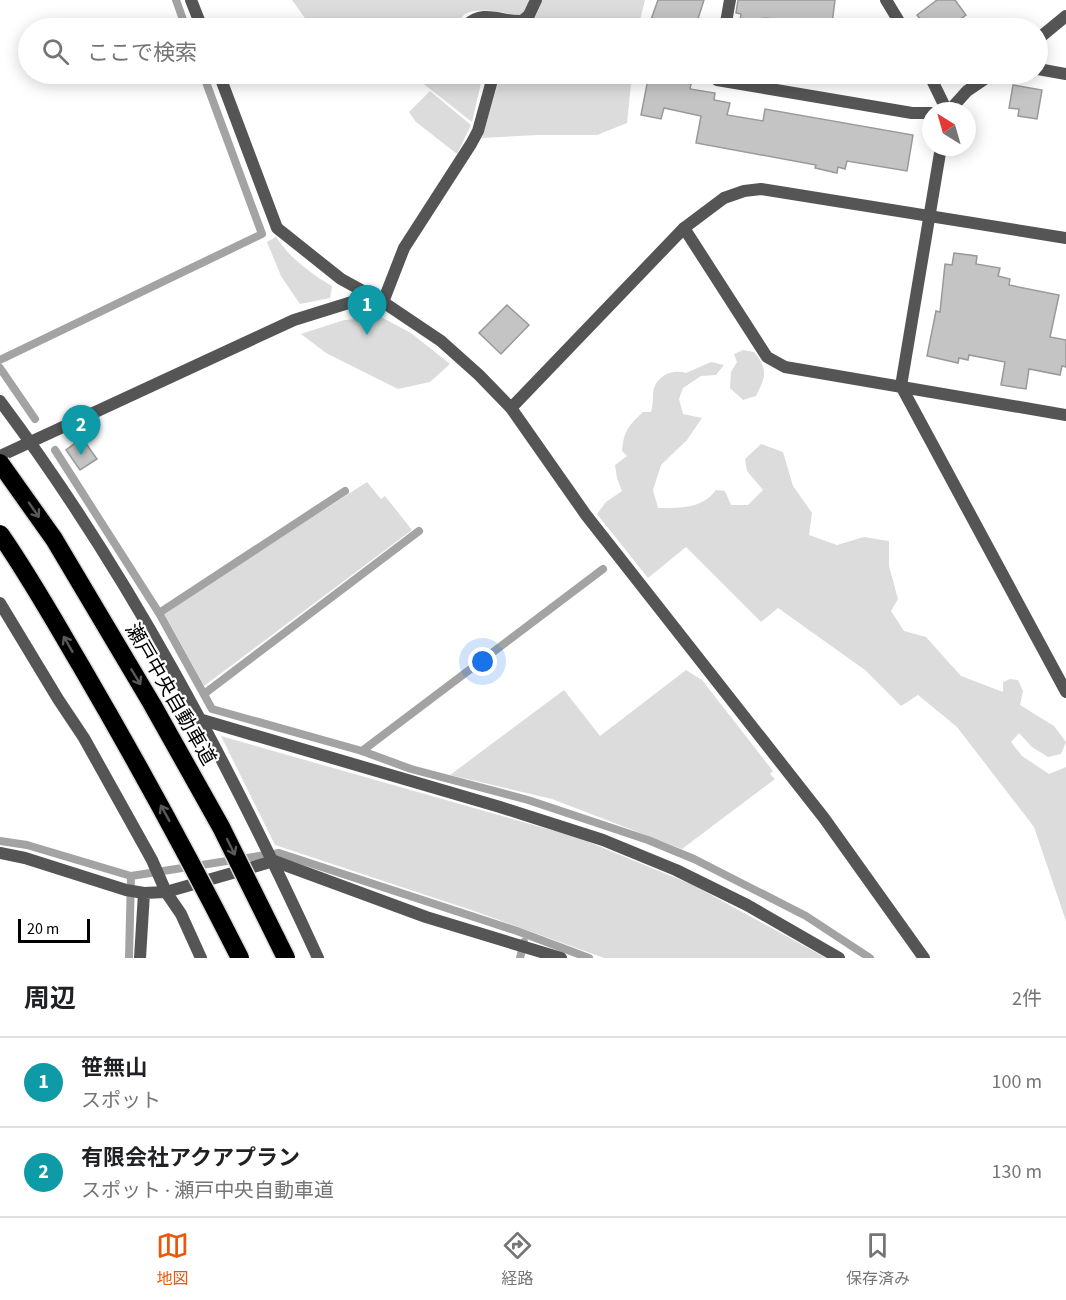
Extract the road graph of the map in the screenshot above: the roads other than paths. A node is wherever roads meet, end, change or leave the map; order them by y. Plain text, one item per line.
1 (191, 0) edge
2 (536, 0) edge
3 (730, 0) edge
4 (886, 0) edge
5 (1066, 16) edge
6 (198, 18) edge
7 (476, 18) edge
8 (498, 18) edge
9 (526, 18) edge
10 (727, 18) edge
11 (897, 18) edge
12 (1048, 31) edge
13 (1048, 71) edge
14 (1066, 74) edge
15 (223, 84) edge
16 (491, 84) edge
17 (741, 84) edge
18 (934, 84) edge
19 (977, 84) edge
20 (943, 102) edge
21 (956, 102) edge
22 (922, 113) edge
23 (939, 156) edge
24 (929, 215) junction
25 (684, 228) junction
26 (1066, 238) edge
27 (371, 296) junction
28 (383, 302) junction
29 (901, 386) junction
30 (0, 401) edge
31 (511, 408) junction
32 (1066, 415) edge
33 (30, 441) junction
34 (0, 456) edge
35 (0, 463) edge
36 (0, 534) edge
37 (0, 603) edge
38 (1066, 692) edge
39 (199, 718) junction
40 (0, 853) edge
41 (271, 857) junction
42 (136, 892) junction
43 (166, 892) junction
44 (140, 958) edge
45 (201, 958) edge
46 (240, 958) edge
47 (286, 958) edge
48 (318, 958) edge
49 (561, 958) edge
50 (839, 958) edge
51 (924, 958) edge

1 - 6 street
2 - 9 street
3 - 10 street
4 - 11 street
5 - 12 street
7 - 8 street
13 - 14 street
15 - 27 street
16 - 28 street
17 - 22 street
18 - 20 street
19 - 21 street
23 - 24 street
24 - 25 street
24 - 26 street
24 - 29 street
25 - 29 street
25 - 31 street
27 - 28 street
27 - 33 street
28 - 31 street
29 - 32 street
29 - 38 street
30 - 33 street
31 - 51 street
33 - 34 street
33 - 39 street
35 -> 47 highway, 瀬戸中央自動車道, bridge
46 -> 36 highway, bridge
37 - 43 street
39 - 41 street
39 - 50 street
40 - 42 street
41 - 43 street
41 - 48 street
41 - 49 street
42 - 43 street
42 - 44 street
43 - 45 street

